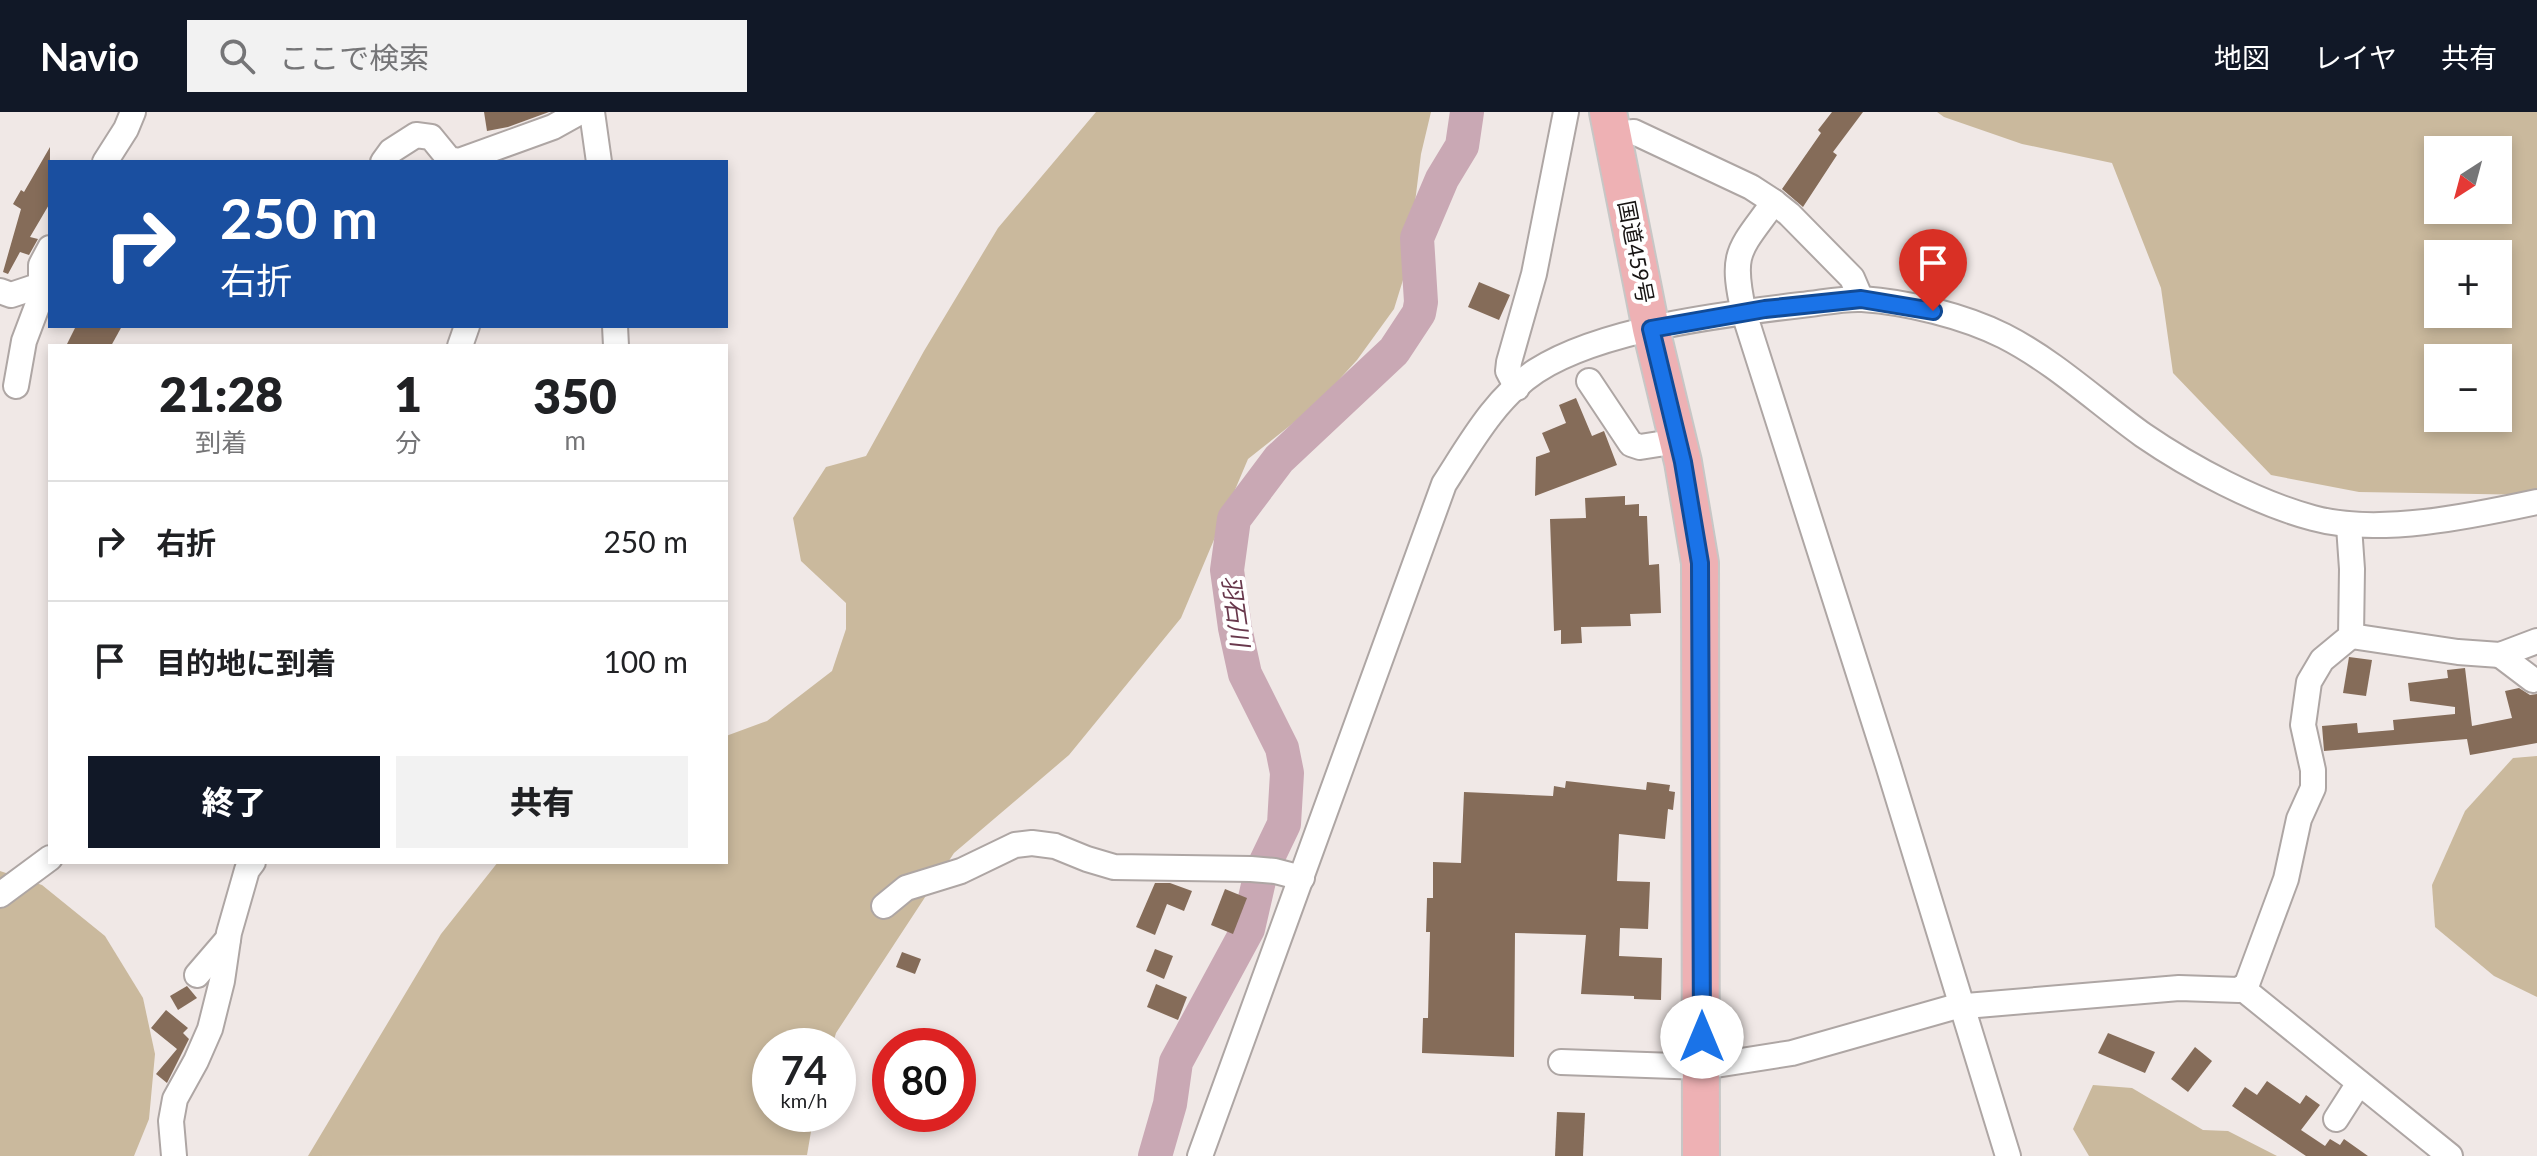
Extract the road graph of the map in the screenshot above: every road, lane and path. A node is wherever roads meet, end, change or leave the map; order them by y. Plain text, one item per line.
1 (133, 112) edge
2 (580, 112) edge
3 (592, 112) edge
4 (1566, 112) edge
5 (1610, 123) edge
6 (106, 160) edge
7 (384, 160) edge
8 (454, 160) edge
9 (462, 160) edge
10 (599, 160) edge
11 (1774, 202) junction
12 (48, 252) edge
13 (41, 285) junction
14 (0, 291) edge
15 (1861, 299) junction
16 (1744, 313) junction
17 (1651, 329) junction
18 (1589, 381) dead end
19 (16, 386) dead end
20 (1517, 388) junction
21 (1678, 441) junction
22 (2537, 502) edge
23 (2349, 526) junction
24 (2351, 636) junction
25 (2537, 641) edge
26 (2500, 655) junction
27 (2533, 680) dead end
28 (48, 859) edge
29 (252, 864) edge
30 (1302, 878) junction
31 (0, 895) edge
32 (884, 906) dead end
33 (228, 939) junction
34 (197, 975) dead end
35 (2242, 988) junction
36 (1961, 1006) junction
37 (1561, 1062) dead end
38 (1703, 1067) junction
39 (2359, 1083) junction
40 (2336, 1119) dead end
41 (174, 1156) edge
42 (1200, 1156) edge
43 (1701, 1156) edge
44 (2008, 1156) edge
45 (2450, 1156) edge

1 - 6 street
2 - 9 street
3 - 10 street
4 - 20 street
5 - 11 street
5 - 17 highway, 国道459号
7 - 8 street
11 - 15 street
11 - 16 street
12 - 13 street
13 - 14 street
13 - 19 street
15 - 16 street
15 - 23 street
16 - 17 street
16 - 36 street
17 - 20 street
17 - 21 highway, 国道459号
18 - 21 street
20 - 30 street
21 - 38 highway, 国道459号
22 - 23 street
23 - 24 street
24 - 26 street
24 - 35 street
25 - 26 street
26 - 27 street
28 - 31 street
29 - 33 street
30 - 32 street
30 - 42 street
33 - 34 street
33 - 41 street
35 - 36 street
35 - 39 street
36 - 38 street
36 - 44 street
37 - 38 street
38 - 43 highway, 国道459号
39 - 40 street
39 - 45 street

